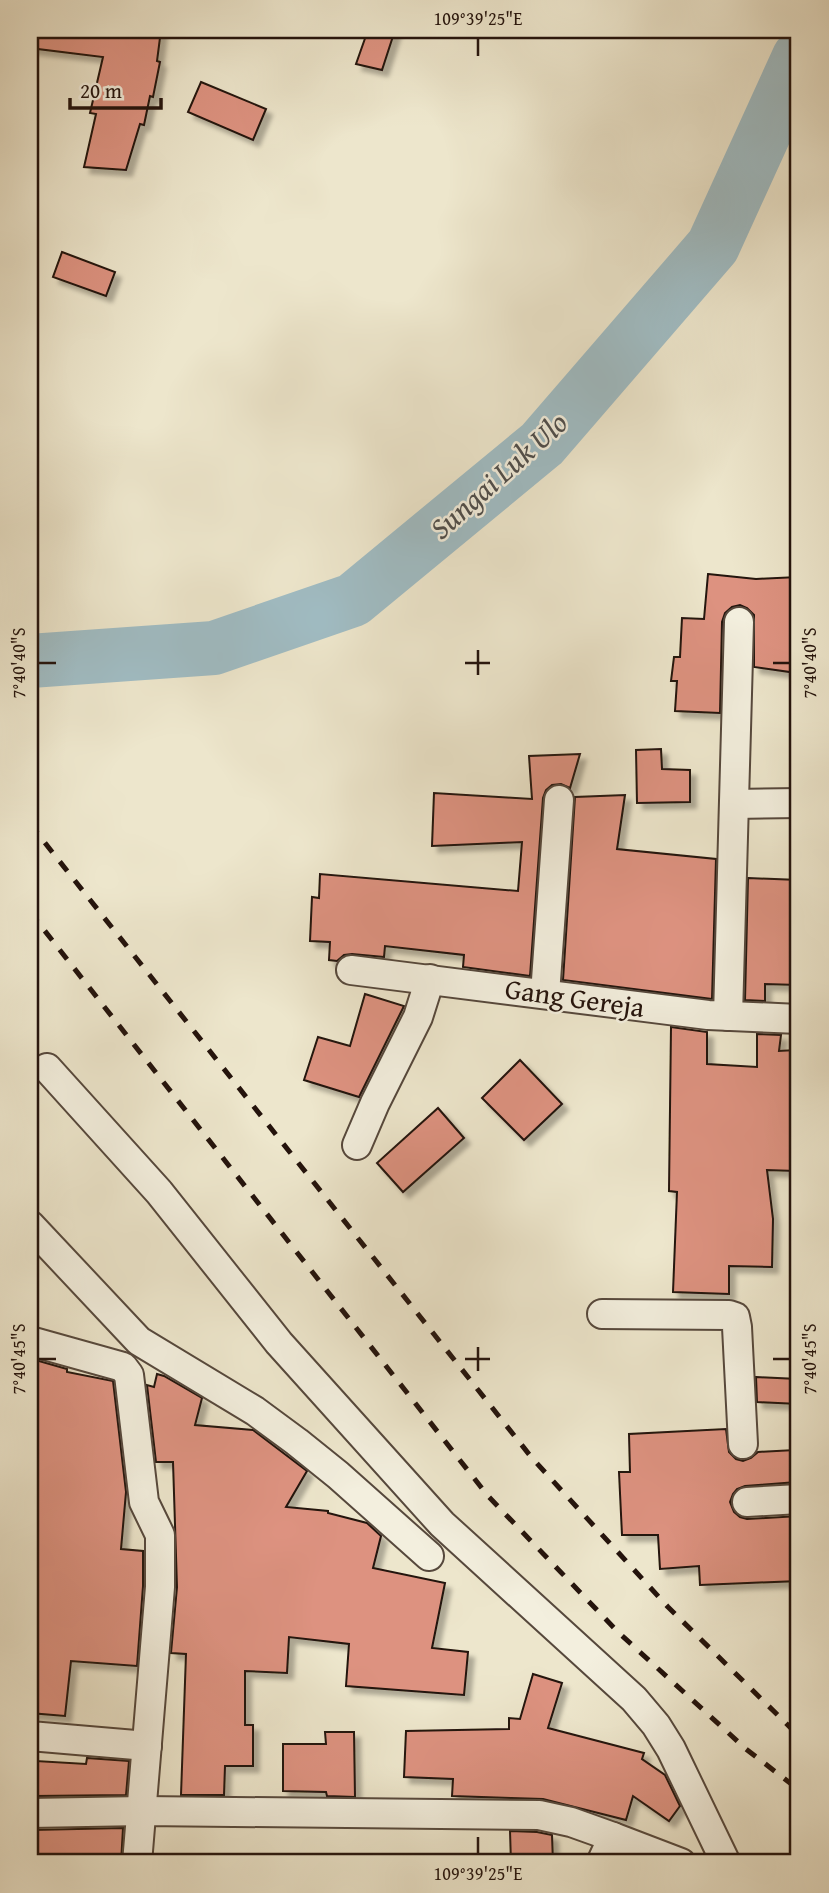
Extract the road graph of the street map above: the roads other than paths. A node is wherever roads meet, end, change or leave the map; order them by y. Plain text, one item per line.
1 (738, 622) dead end
2 (559, 800) dead end
3 (799, 803) edge
4 (734, 804) junction
5 (351, 970) dead end
6 (430, 979) junction
7 (545, 994) junction
8 (728, 1016) junction
9 (799, 1019) edge
10 (47, 1069) dead end
11 (357, 1145) dead end
12 (30, 1225) edge
13 (603, 1314) dead end
14 (30, 1341) edge
15 (139, 1341) junction
16 (123, 1367) junction
17 (743, 1444) dead end
18 (417, 1495) junction
19 (799, 1499) edge
20 (747, 1502) dead end
21 (391, 1523) junction
22 (429, 1556) dead end
23 (30, 1736) edge
24 (147, 1746) junction
25 (143, 1811) junction
26 (30, 1812) edge
27 (613, 1837) junction
28 (137, 1863) edge
29 (601, 1863) edge
30 (681, 1863) edge
31 (726, 1863) edge

1 - 4 street
2 - 7 street
3 - 4 street
4 - 8 street
5 - 6 street, Gang Gereja
6 - 7 street, Gang Gereja
6 - 11 street
7 - 8 street, Gang Gereja
8 - 9 street, Gang Gereja
10 - 18 street
12 - 15 street
13 - 17 street
14 - 16 street
15 - 16 street
15 - 21 street
16 - 24 street
18 - 21 street
18 - 31 street
19 - 20 street
21 - 22 street
23 - 24 street
24 - 25 street
25 - 26 street
25 - 27 street
25 - 28 street
27 - 29 street
27 - 30 street

